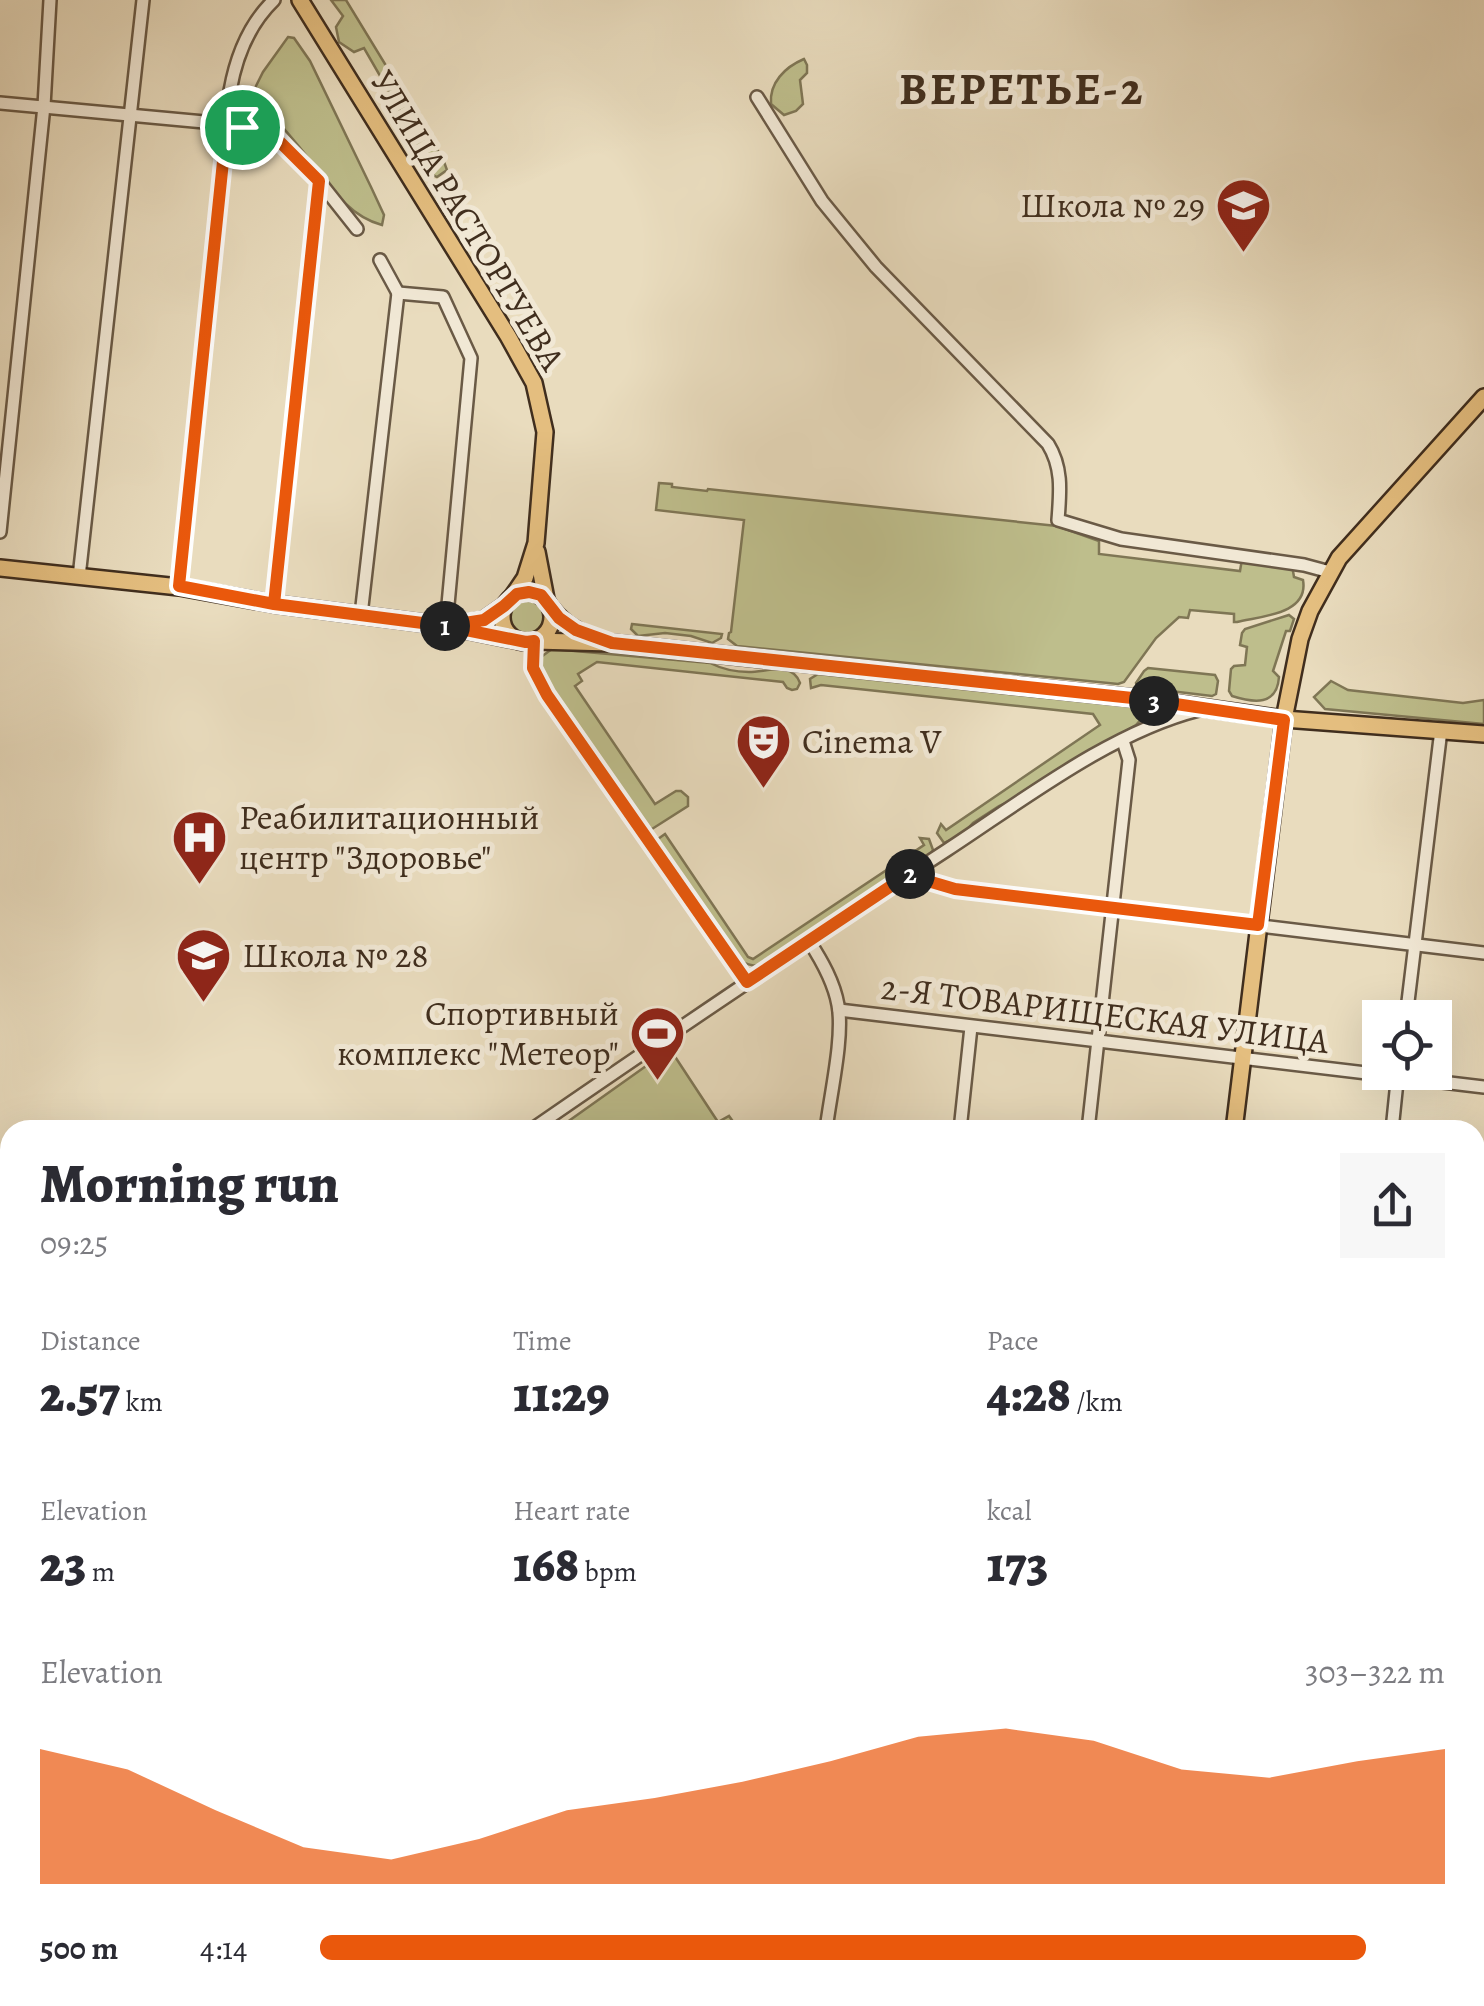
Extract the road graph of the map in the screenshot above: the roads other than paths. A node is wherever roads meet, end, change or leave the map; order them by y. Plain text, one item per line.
1 (50, 0) edge
2 (143, 0) edge
3 (274, 0) edge
4 (300, 0) edge
5 (757, 97) dead end
6 (0, 103) edge
7 (44, 106) junction
8 (130, 114) junction
9 (227, 123) junction
10 (319, 181) junction
11 (358, 229) dead end
12 (380, 260) dead end
13 (398, 292) junction
14 (1484, 396) edge
15 (0, 532) edge
16 (536, 543) junction
17 (0, 568) edge
18 (1330, 572) junction
19 (80, 576) junction
20 (179, 586) junction
21 (508, 602) junction
22 (274, 604) junction
23 (549, 604) junction
24 (360, 615) junction
25 (446, 626) junction
26 (527, 641) junction
27 (612, 643) junction
28 (1142, 699) junction
29 (1205, 709) junction
30 (1284, 720) junction
31 (1441, 730) junction
32 (1139, 733) junction
33 (1484, 734) edge
34 (1123, 740) junction
35 (915, 870) junction
36 (1114, 907) junction
37 (1258, 925) junction
38 (810, 941) junction
39 (1416, 944) junction
40 (1484, 953) edge
41 (747, 982) junction
42 (1408, 1000) edge
43 (839, 1010) junction
44 (971, 1028) junction
45 (1099, 1042) junction
46 (1242, 1060) junction
47 (1362, 1071) edge
48 (1452, 1082) edge
49 (1484, 1087) edge
50 (1396, 1090) edge
51 (546, 1120) edge
52 (827, 1120) edge
53 (961, 1120) edge
54 (1089, 1120) edge
55 (1235, 1120) edge
56 (1393, 1120) edge

1 - 7 street
2 - 8 street
3 - 9 street
4 - 16 main road, УЛИЦА РАСТОРГУЕВА
5 - 18 street
6 - 7 street
7 - 8 street
7 - 15 street
8 - 9 street
8 - 19 street
9 - 10 street
9 - 20 street
10 - 11 street
10 - 22 street
12 - 13 street
13 - 24 street
13 - 25 street
14 - 18 main road
16 - 21 main road, УЛИЦА РАСТОРГУЕВА
16 - 23 main road, УЛИЦА РАСТОРГУЕВА
17 - 19 main road
18 - 30 main road
19 - 20 main road
20 - 22 main road
21 - 23 main road
21 - 25 main road
21 - 26 main road
22 - 24 main road
23 - 26 main road
23 - 27 main road
24 - 25 main road
25 - 26 main road
26 - 27 main road
26 - 41 street
27 - 28 main road
28 - 29 main road
28 - 32 street
29 - 30 main road
29 - 32 street
30 - 31 main road
30 - 37 main road
31 - 33 main road
31 - 39 street
32 - 34 street
34 - 35 street
34 - 36 street
35 - 36 street
35 - 38 street
36 - 37 street
36 - 45 street
37 - 39 street
37 - 46 main road
38 - 41 street
38 - 43 street
39 - 40 street
39 - 42 street
41 - 51 street
43 - 44 street, 2-Я ТОВАРИЩЕСКАЯ УЛИЦА
43 - 52 street
44 - 45 street, 2-Я ТОВАРИЩЕСКАЯ УЛИЦА
44 - 53 street
45 - 46 street, 2-Я ТОВАРИЩЕСКАЯ УЛИЦА
45 - 54 street
46 - 47 street, 2-Я ТОВАРИЩЕСКАЯ УЛИЦА
46 - 55 main road
48 - 49 street, 2-Я ТОВАРИЩЕСКАЯ УЛИЦА
50 - 56 street

